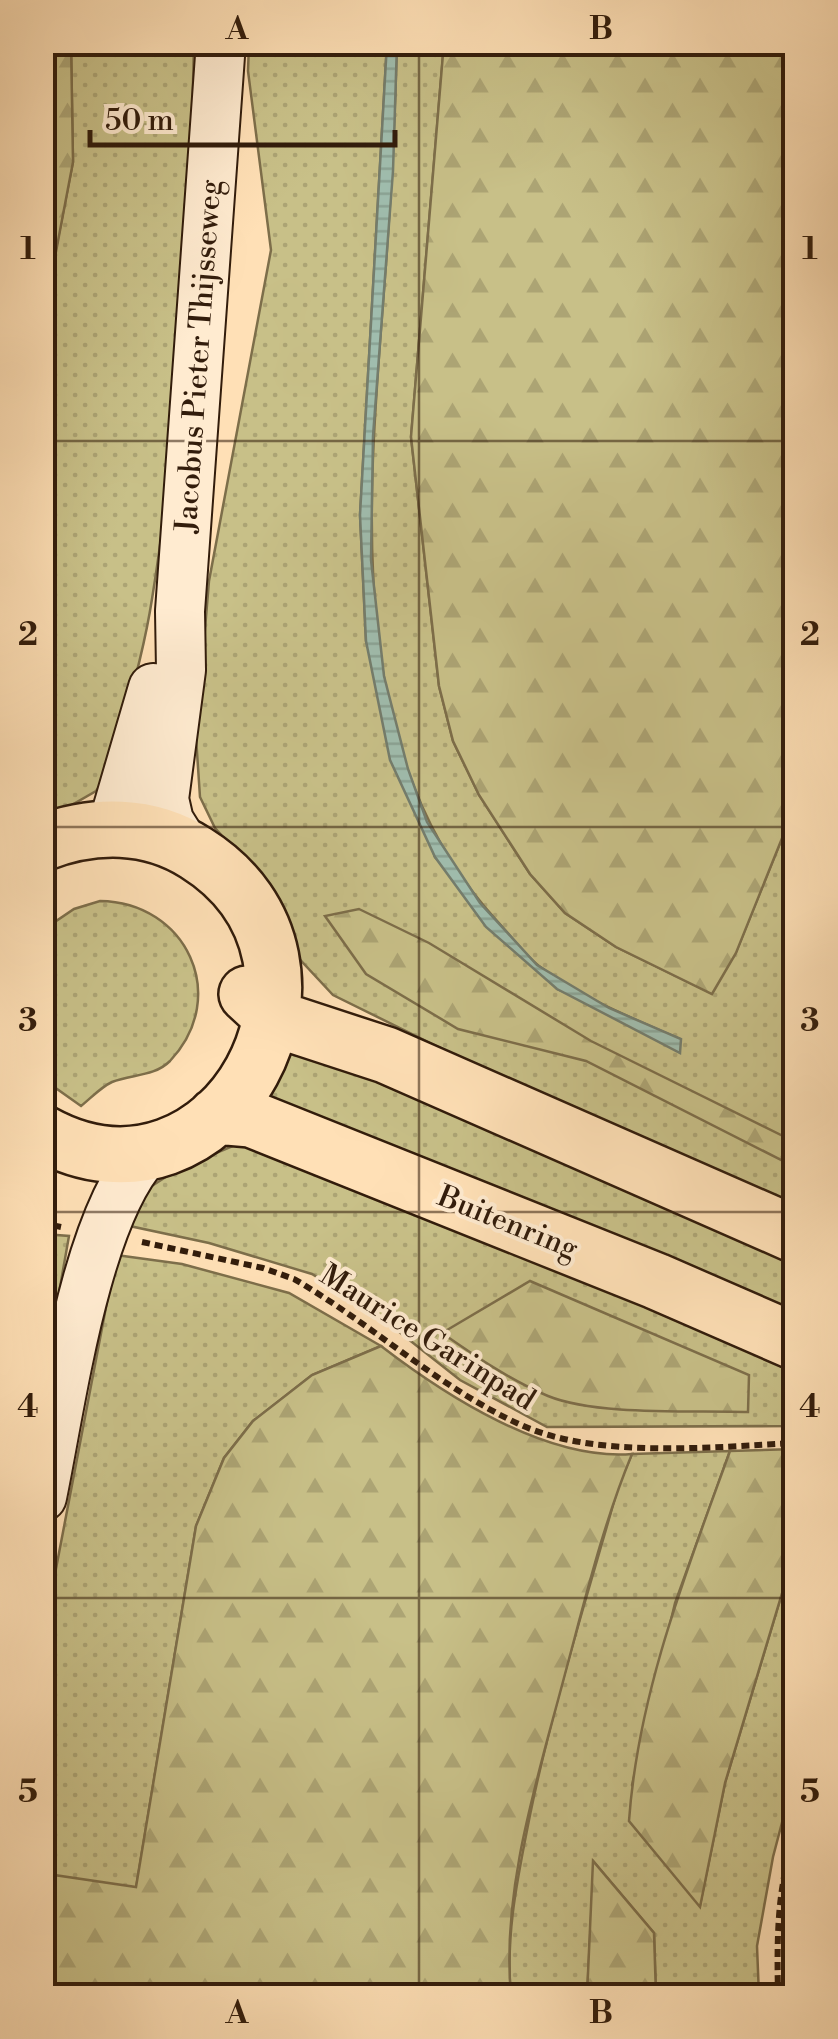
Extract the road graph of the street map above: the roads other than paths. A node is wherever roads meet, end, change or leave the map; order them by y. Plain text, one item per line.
1 (221, 42) edge
2 (180, 610) junction
3 (42, 843) edge
4 (104, 844) junction
5 (184, 845) junction
6 (42, 878) edge
7 (263, 994) junction
8 (216, 1116) junction
9 (42, 1133) edge
10 (124, 1153) junction
11 (77, 1230) edge
12 (796, 1235) edge
13 (796, 1342) edge
14 (42, 1497) edge

1 - 2 street, Jacobus Pieter Thijsseweg
2 - 4 street, Jacobus Pieter Thijsseweg
2 - 5 street, Jacobus Pieter Thijsseweg
3 - 4 highway
4 - 5 highway
4 - 6 highway
4 - 7 highway
5 - 7 highway
7 - 8 highway
7 - 10 highway
7 - 12 highway
8 - 10 highway
8 - 13 highway, Buitenring
9 - 10 highway
10 - 11 street
11 - 14 street

